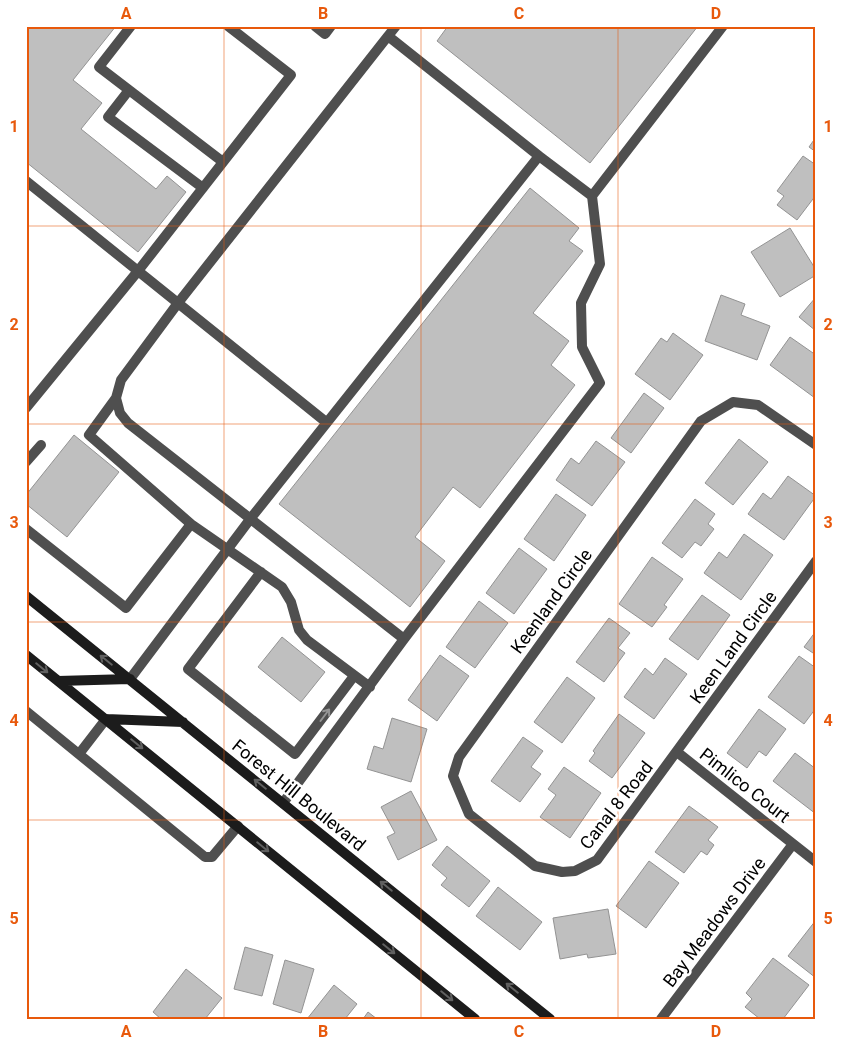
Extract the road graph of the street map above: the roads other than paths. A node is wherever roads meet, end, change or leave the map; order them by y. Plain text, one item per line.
1 (131, 26) edge
2 (228, 26) edge
3 (315, 26) edge
4 (332, 26) edge
5 (396, 26) edge
6 (723, 26) edge
7 (388, 36) junction
8 (128, 90) junction
9 (539, 156) junction
10 (223, 162) junction
11 (26, 181) edge
12 (203, 188) junction
13 (592, 196) junction
14 (138, 271) junction
15 (178, 303) junction
16 (116, 398) junction
17 (26, 408) edge
18 (326, 422) junction
19 (41, 445) dead end
20 (816, 445) edge
21 (26, 462) edge
22 (251, 518) junction
23 (191, 524) junction
24 (26, 530) edge
25 (228, 549) junction
26 (816, 561) edge
27 (261, 572) junction
28 (26, 596) edge
29 (404, 639) junction
30 (26, 655) edge
31 (354, 676) junction
32 (130, 679) junction
33 (58, 681) junction
34 (370, 687) junction
35 (26, 711) edge
36 (106, 719) junction
37 (183, 722) junction
38 (678, 752) junction
39 (79, 754) junction
40 (284, 803) junction
41 (238, 826) junction
42 (793, 844) junction
43 (816, 862) edge
44 (575, 871) joint
45 (474, 1019) edge
46 (550, 1019) edge
47 (661, 1019) edge

1 - 8 street
2 - 10 street
3 - 4 street
5 - 7 street
6 - 13 street
7 - 9 street
7 - 15 street
8 - 10 street
8 - 12 street
9 - 13 street
9 - 18 street
10 - 12 street
11 - 14 street
12 - 14 street
13 - 29 street
14 - 15 street
14 - 17 street
15 - 16 street
15 - 18 street
16 - 22 street
16 - 23 street
18 - 22 street
19 - 21 street
20 - 44 street, Keenland Circle
22 - 25 street
22 - 29 street
23 - 24 street
23 - 25 street
25 - 27 street
25 - 32 street
26 - 38 street, Keen Land Circle
27 - 31 street
27 -> 31 street
32 -> 28 main road, Forest Hill Boulevard
29 - 34 street
30 -> 33 main road
31 - 34 street
32 - 33 main road
32 - 37 main road, Forest Hill Boulevard
33 - 36 main road
34 - 40 street
35 - 39 street
36 - 37 main road
36 - 39 street
36 -> 41 main road
40 -> 37 main road, Forest Hill Boulevard
38 - 42 street, Pimlico Court
38 - 44 street, Canal 8 Road
39 - 41 street
46 -> 40 main road, Forest Hill Boulevard
41 -> 45 main road
42 - 43 street, Pimlico Court
42 - 47 street, Bay Meadows Drive

